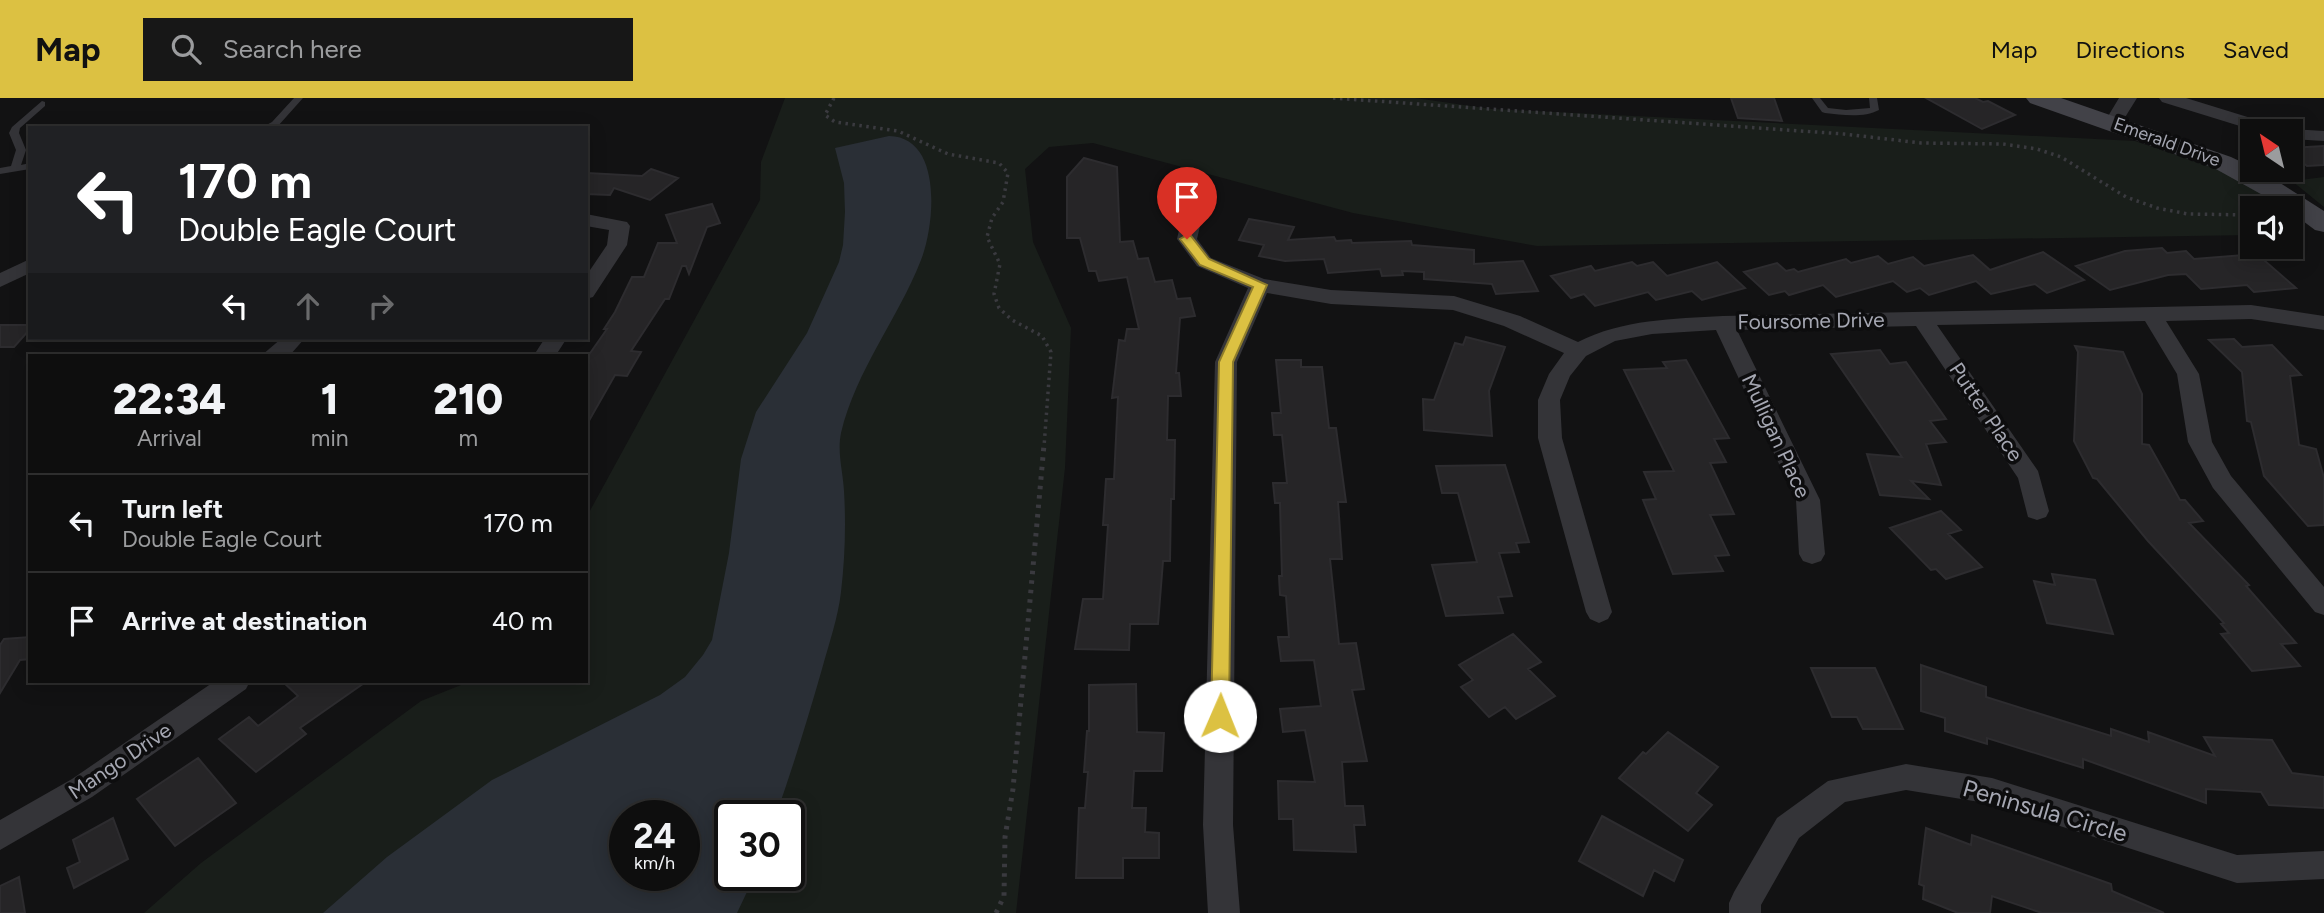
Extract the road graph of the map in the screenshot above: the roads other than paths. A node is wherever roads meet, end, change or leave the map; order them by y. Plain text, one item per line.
1 (299, 98) edge
2 (1816, 98) edge
3 (1873, 98) edge
4 (2038, 98) edge
5 (2128, 98) edge
6 (2168, 98) edge
7 (2234, 98) edge
8 (42, 104) dead end
9 (2240, 121) joint
10 (2113, 123) junction
11 (270, 126) edge
12 (2303, 135) edge
13 (2324, 136) edge
14 (28, 166) edge
15 (15, 168) junction
16 (0, 171) edge
17 (1192, 217) dead end
18 (588, 220) edge
19 (2324, 224) edge
20 (28, 266) edge
21 (0, 281) edge
22 (1260, 285) junction
23 (588, 289) edge
24 (2153, 316) junction
25 (1922, 319) junction
26 (1723, 323) junction
27 (2324, 323) edge
28 (292, 340) edge
29 (1578, 351) junction
30 (275, 354) edge
31 (2037, 511) dead end
32 (1812, 554) dead end
33 (2324, 605) edge
34 (1599, 611) dead end
35 (233, 683) edge
36 (0, 836) edge
37 (2324, 865) edge
38 (1224, 913) edge
39 (1745, 913) edge

1 - 11 lane
2 - 3 lane
4 - 10 street, Emerald Drive
5 - 10 street
6 - 9 street
7 - 9 street
8 - 15 lane
10 - 19 street, Emerald Drive
12 - 13 street
14 - 15 lane
15 - 16 lane
17 - 22 street
18 - 23 street
20 - 21 street
22 - 29 street
22 - 38 street
24 - 25 street, Foursome Drive
24 - 27 street, Foursome Drive
24 - 33 street
25 - 26 street, Foursome Drive
25 - 31 street, Putter Place
26 - 29 street, Foursome Drive
26 - 32 street, Mulligan Place
28 - 30 street
29 - 34 street, Foursome Drive
35 - 36 street, Mango Drive
37 - 39 street, Peninsula Circle

